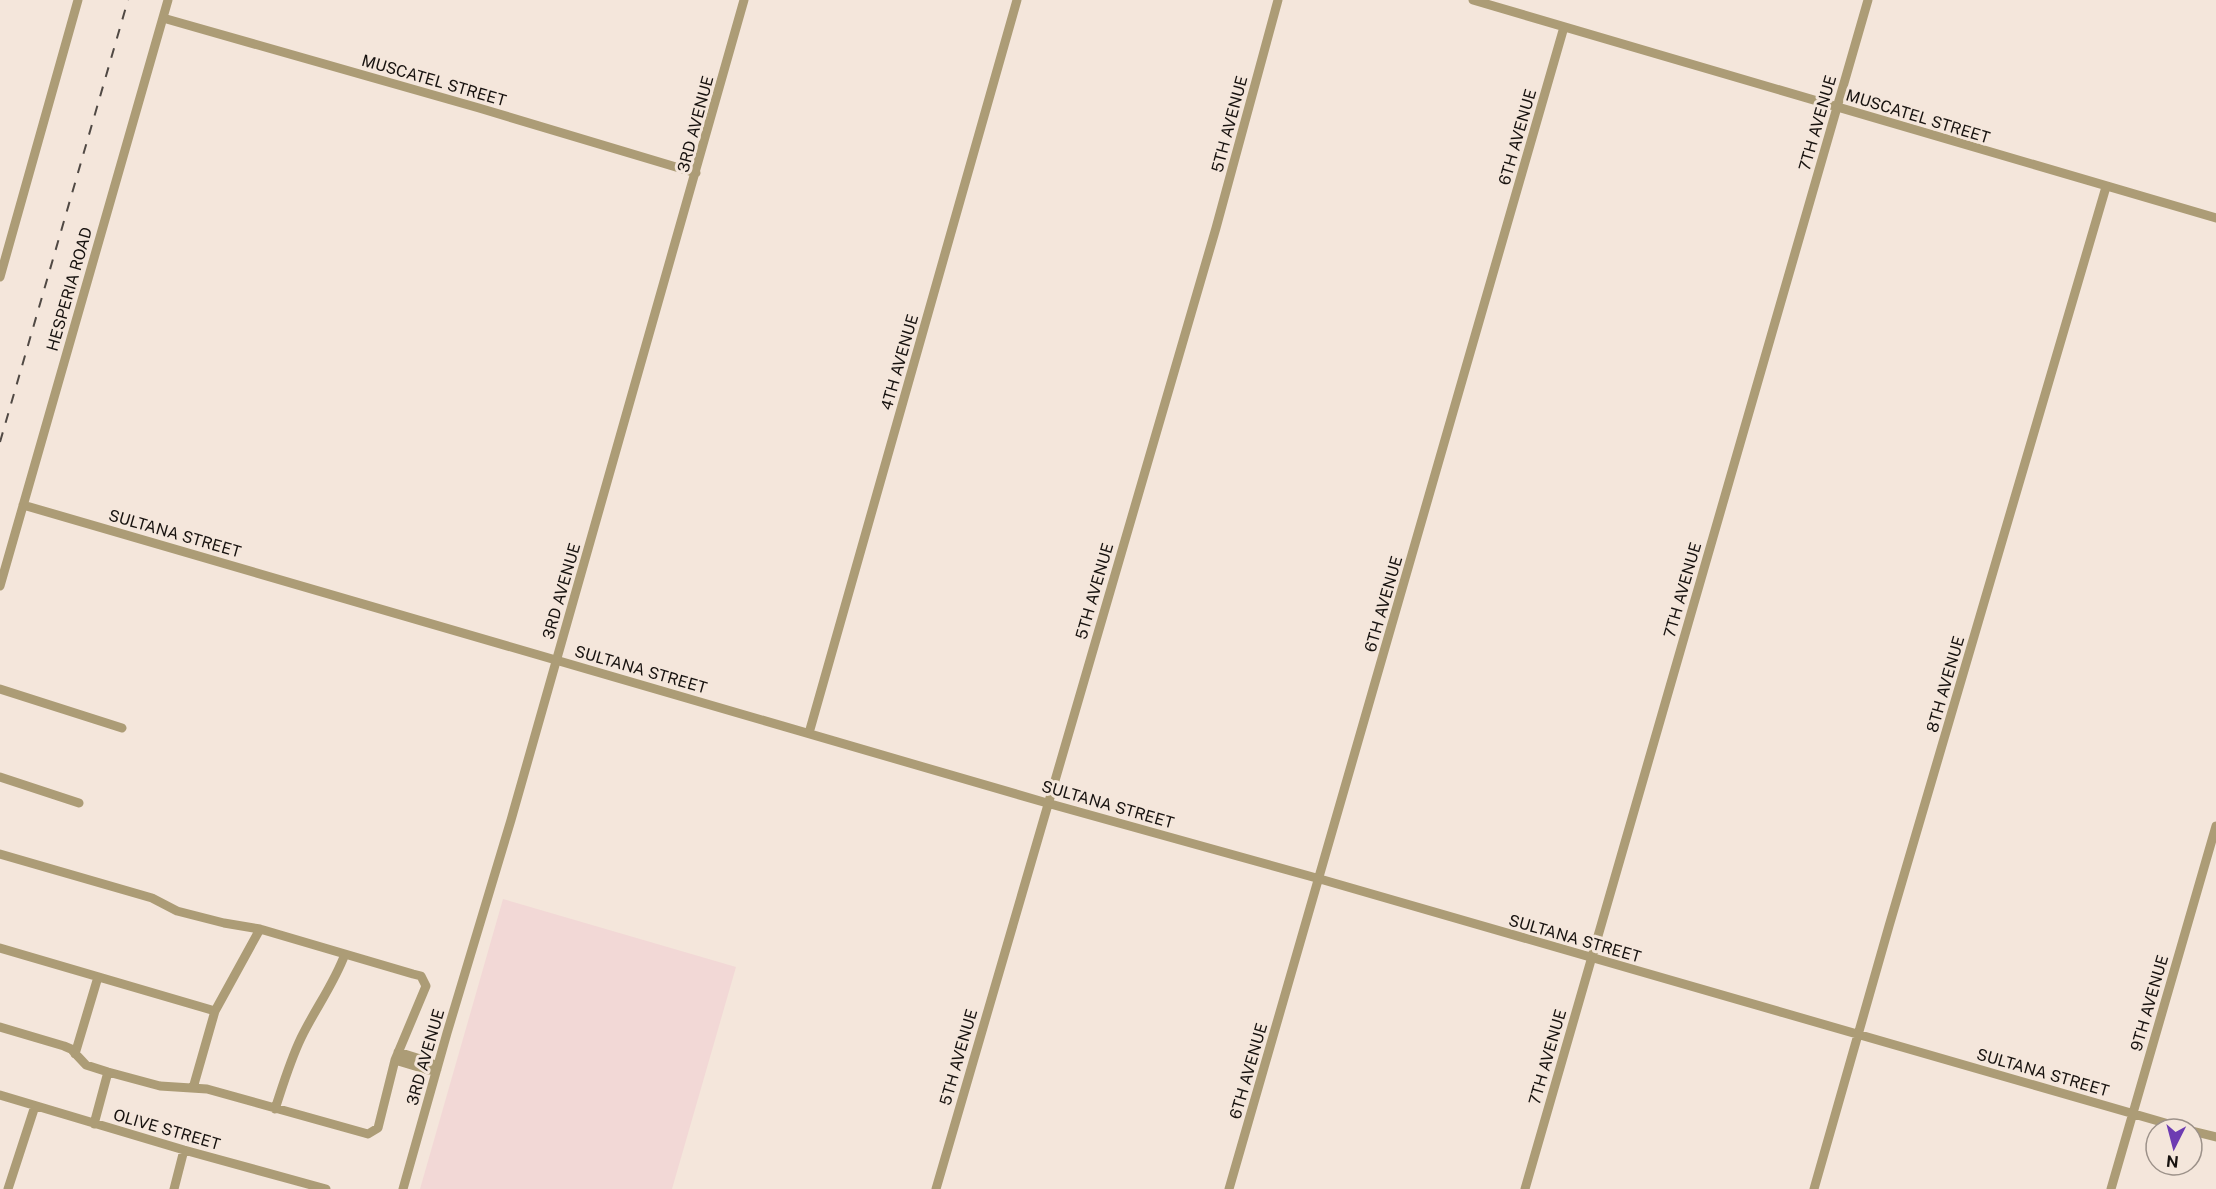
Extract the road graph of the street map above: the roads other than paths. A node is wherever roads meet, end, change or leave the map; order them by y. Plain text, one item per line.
1 (78, 0) edge
2 (168, 0) edge
3 (744, 0) edge
4 (1017, 0) edge
5 (1278, 0) edge
6 (1473, 0) edge
7 (1868, 0) edge
8 (163, 18) junction
9 (1564, 27) junction
10 (1837, 107) junction
11 (696, 173) junction
12 (2106, 188) junction
13 (2216, 218) edge
14 (0, 277) edge
15 (23, 505) junction
16 (0, 586) edge
17 (557, 660) junction
18 (0, 689) edge
19 (122, 728) dead end
20 (809, 733) junction
21 (0, 777) edge
22 (79, 803) dead end
23 (1047, 803) junction
24 (2216, 826) edge
25 (0, 854) edge
26 (1320, 879) junction
27 (260, 929) junction
28 (0, 948) edge
29 (345, 954) junction
30 (1591, 958) junction
31 (98, 977) junction
32 (215, 1011) junction
33 (0, 1027) edge
34 (1858, 1034) junction
35 (75, 1054) junction
36 (396, 1056) junction
37 (437, 1069) junction
38 (108, 1072) junction
39 (193, 1088) junction
40 (0, 1095) edge
41 (35, 1106) junction
42 (275, 1109) junction
43 (2133, 1114) junction
44 (2144, 1117) edge
45 (94, 1124) junction
46 (184, 1150) junction
47 (8, 1189) edge
48 (174, 1189) edge
49 (326, 1189) edge
50 (403, 1189) edge
51 (936, 1189) edge
52 (1229, 1189) edge
53 (1525, 1189) edge
54 (1814, 1189) edge
55 (2111, 1189) edge

1 - 14 street
2 - 8 street, HESPERIA ROAD
3 - 11 street, 3RD AVENUE
4 - 20 street, 4TH AVENUE
5 - 23 street, 5TH AVENUE
6 - 9 street, MUSCATEL STREET
7 - 10 street, 7TH AVENUE
8 - 11 street, MUSCATEL STREET
8 - 15 street, HESPERIA ROAD
9 - 10 street, MUSCATEL STREET
9 - 26 street, 6TH AVENUE
10 - 12 street, MUSCATEL STREET
10 - 30 street, 7TH AVENUE
11 - 17 street, 3RD AVENUE
12 - 13 street, MUSCATEL STREET
12 - 34 street, 8TH AVENUE
15 - 16 street, HESPERIA ROAD
15 - 17 street, SULTANA STREET
17 - 20 street, SULTANA STREET
17 - 37 street, 3RD AVENUE
18 - 19 street
20 - 23 street, SULTANA STREET
21 - 22 street
23 - 26 street, SULTANA STREET
23 - 51 street, 5TH AVENUE
24 - 43 street, 9TH AVENUE
25 - 27 street
26 - 30 street, SULTANA STREET
26 - 52 street, 6TH AVENUE
27 - 29 street
27 - 32 street
28 - 31 street
29 - 36 street
29 - 42 street
30 - 34 street, SULTANA STREET
30 - 53 street, 7TH AVENUE
31 - 32 street
31 - 35 street
32 - 39 street
33 - 35 street
34 - 43 street, SULTANA STREET
34 - 54 street, 8TH AVENUE
35 - 38 street
36 - 37 street
36 - 42 street
37 - 50 street, 3RD AVENUE
38 - 39 street
38 - 45 street
39 - 42 street
40 - 41 street, OLIVE STREET
41 - 45 street, OLIVE STREET
41 - 47 street
43 - 44 street, SULTANA STREET
43 - 55 street, 9TH AVENUE
45 - 46 street, OLIVE STREET
46 - 48 street
46 - 49 street, OLIVE STREET

